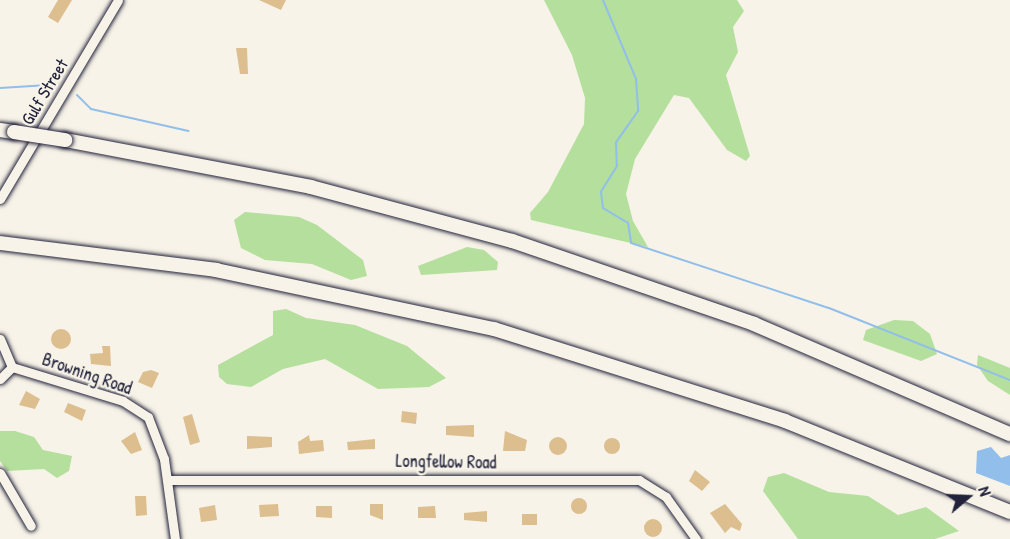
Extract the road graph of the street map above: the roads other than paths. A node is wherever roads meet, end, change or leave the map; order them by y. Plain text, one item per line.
1 (118, 0) edge
2 (7, 131) edge
3 (0, 199) edge
4 (0, 243) edge
5 (0, 339) edge
6 (12, 367) junction
7 (0, 379) edge
8 (1010, 434) edge
9 (0, 474) edge
10 (167, 480) junction
11 (1010, 512) edge
12 (31, 526) dead end
13 (175, 539) edge
14 (696, 539) edge

1 - 3 street, Gulf Street
2 - 8 highway, bridge
4 - 11 highway
5 - 6 street
6 - 7 street
6 - 10 street, Browning Road
9 - 12 street
10 - 13 street, Browning Road
10 - 14 street, Longfellow Road

